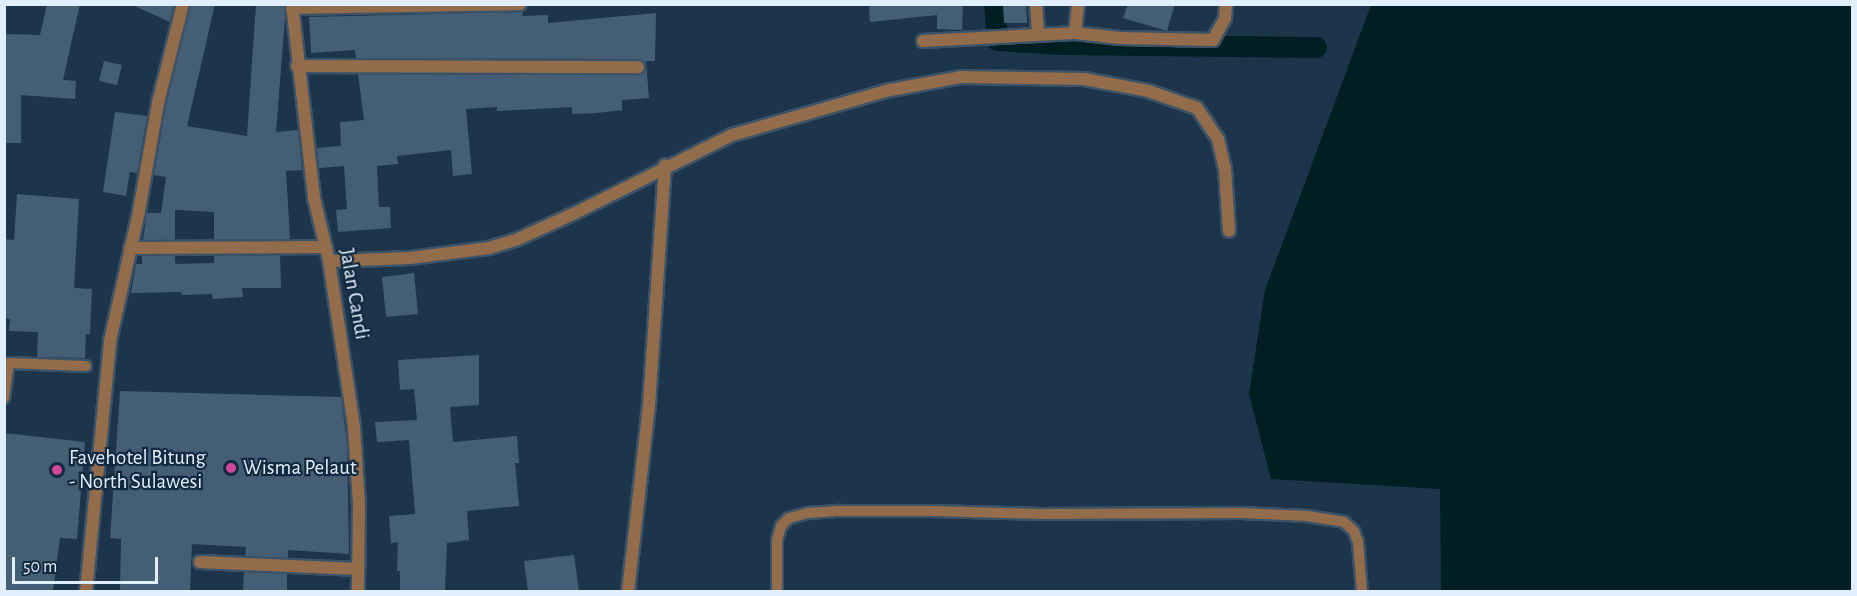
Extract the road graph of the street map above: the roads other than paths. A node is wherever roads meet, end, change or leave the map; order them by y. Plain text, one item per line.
1 (183, 4) edge
2 (520, 4) edge
3 (1036, 4) edge
4 (1078, 4) edge
5 (1226, 4) edge
6 (292, 6) edge
7 (1076, 33) junction
8 (1038, 34) junction
9 (923, 41) dead end
10 (297, 66) junction
11 (638, 67) dead end
12 (665, 166) junction
13 (1229, 231) dead end
14 (326, 247) junction
15 (130, 248) junction
16 (329, 261) junction
17 (86, 366) dead end
18 (4, 398) edge
19 (200, 562) dead end
20 (358, 569) junction
21 (86, 591) edge
22 (358, 591) edge
23 (628, 591) edge
24 (777, 591) edge
25 (1362, 591) edge

1 - 15 street
2 - 6 street
3 - 8 street
4 - 7 street
5 - 7 street
6 - 10 street, Jalan Candi
7 - 8 street
8 - 9 street
10 - 11 street
10 - 14 street, Jalan Candi
12 - 13 street
12 - 16 street
12 - 23 street
14 - 15 street
14 - 16 street, Jalan Candi
15 - 21 street
16 - 20 street, Jalan Candi
17 - 18 lane
19 - 20 street
20 - 22 street, Jalan Candi
24 - 25 lane

